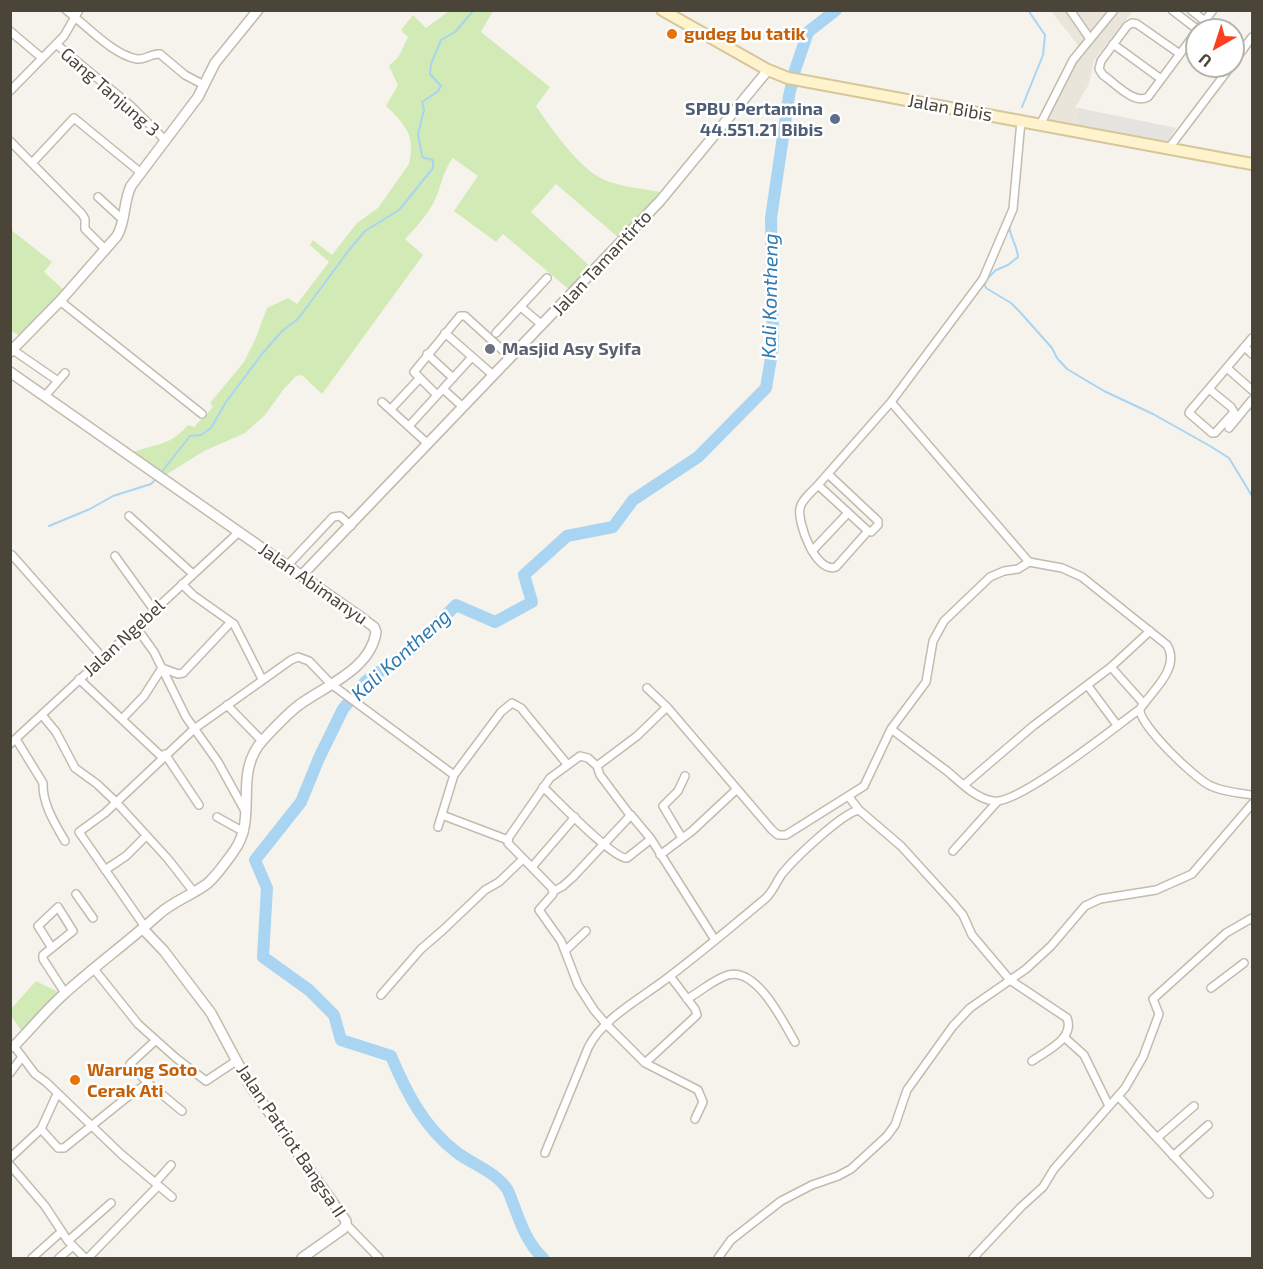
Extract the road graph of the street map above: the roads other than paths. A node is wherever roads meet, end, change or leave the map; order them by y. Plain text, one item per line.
1 (66, 10) edge
2 (258, 10) edge
3 (662, 10) edge
4 (1114, 10) edge
5 (1172, 10) edge
6 (1071, 11) edge
7 (76, 14) edge
8 (1185, 20) edge
9 (10, 31) edge
10 (1090, 39) junction
11 (56, 44) junction
12 (1113, 44) junction
13 (1185, 47) edge
14 (1180, 54) junction
15 (42, 58) junction
16 (768, 70) junction
17 (1220, 78) edge
18 (1161, 79) junction
19 (204, 85) junction
20 (10, 91) edge
21 (1021, 121) junction
22 (1041, 123) junction
23 (165, 140) junction
24 (10, 141) edge
25 (1169, 148) junction
26 (32, 163) junction
27 (1252, 164) edge
28 (140, 172) junction
29 (98, 197) dead end
30 (123, 220) junction
31 (106, 250) junction
32 (547, 278) dead end
33 (60, 301) junction
34 (521, 307) junction
35 (542, 325) junction
36 (445, 333) junction
37 (496, 333) dead end
38 (1252, 338) edge
39 (1245, 347) junction
40 (12, 351) edge
41 (427, 354) junction
42 (1252, 354) edge
43 (472, 357) junction
44 (510, 357) junction
45 (1227, 368) junction
46 (10, 372) edge
47 (65, 372) dead end
48 (493, 375) junction
49 (453, 378) junction
50 (419, 379) junction
51 (58, 381) junction
52 (1209, 389) junction
53 (1252, 390) edge
54 (440, 392) junction
55 (45, 396) junction
56 (1252, 400) edge
57 (382, 402) dead end
58 (891, 402) junction
59 (463, 407) junction
60 (391, 409) junction
61 (202, 414) dead end
62 (409, 426) junction
63 (1229, 428) dead end
64 (428, 444) junction
65 (828, 474) junction
66 (818, 485) junction
67 (848, 513) junction
68 (129, 516) dead end
69 (351, 526) junction
70 (868, 531) junction
71 (239, 532) junction
72 (812, 552) junction
73 (12, 555) edge
74 (115, 556) dead end
75 (1029, 562) junction
76 (287, 566) junction
77 (193, 574) junction
78 (301, 576) junction
79 (182, 584) junction
80 (154, 610) junction
81 (231, 622) junction
82 (136, 627) junction
83 (1150, 631) junction
84 (103, 658) junction
85 (1111, 667) junction
86 (162, 668) junction
87 (80, 679) junction
88 (262, 679) junction
89 (331, 684) junction
90 (1088, 686) junction
91 (647, 688) dead end
92 (227, 705) junction
93 (1142, 706) junction
94 (667, 707) junction
95 (42, 715) junction
96 (122, 719) junction
97 (1117, 725) junction
98 (194, 729) junction
99 (891, 729) junction
100 (13, 741) edge
101 (262, 741) junction
102 (164, 755) junction
103 (567, 764) junction
104 (597, 766) junction
105 (454, 775) junction
106 (685, 776) dead end
107 (964, 785) junction
108 (543, 787) junction
109 (737, 789) junction
110 (1252, 795) edge
111 (849, 797) junction
112 (116, 802) junction
113 (997, 802) junction
114 (1252, 804) edge
115 (199, 806) dead end
116 (859, 810) junction
117 (246, 814) junction
118 (442, 815) junction
119 (630, 815) junction
120 (575, 817) junction
121 (217, 818) dead end
122 (438, 827) dead end
123 (244, 832) junction
124 (146, 836) junction
125 (682, 838) junction
126 (651, 839) junction
127 (508, 840) junction
128 (65, 841) dead end
129 (603, 844) junction
130 (953, 851) dead end
131 (660, 855) junction
132 (523, 859) junction
133 (532, 867) junction
134 (105, 870) junction
135 (194, 891) junction
136 (554, 891) junction
137 (76, 894) dead end
138 (93, 918) dead end
139 (1252, 918) edge
140 (154, 919) junction
141 (144, 928) junction
142 (586, 931) dead end
143 (715, 940) junction
144 (52, 948) junction
145 (164, 951) junction
146 (565, 951) junction
147 (1244, 963) dead end
148 (94, 969) junction
149 (670, 976) junction
150 (1010, 980) junction
151 (1210, 988) dead end
152 (65, 993) junction
153 (381, 995) dead end
154 (687, 999) junction
155 (606, 1024) junction
156 (1064, 1037) junction
157 (156, 1040) junction
158 (795, 1042) dead end
159 (12, 1046) edge
160 (22, 1057) junction
161 (236, 1061) junction
162 (1032, 1061) dead end
163 (645, 1063) junction
164 (10, 1073) edge
165 (148, 1083) junction
166 (57, 1094) junction
167 (1118, 1096) junction
168 (1109, 1106) junction
169 (1194, 1106) dead end
170 (182, 1111) dead end
171 (695, 1119) dead end
172 (1208, 1125) dead end
173 (92, 1126) junction
174 (41, 1129) junction
175 (1157, 1138) junction
176 (545, 1153) dead end
177 (12, 1155) edge
178 (1173, 1156) junction
179 (10, 1165) edge
180 (171, 1165) dead end
181 (156, 1184) junction
182 (1209, 1194) dead end
183 (171, 1197) dead end
184 (111, 1203) dead end
185 (346, 1224) junction
186 (62, 1232) junction
187 (71, 1244) junction
188 (32, 1258) edge
189 (58, 1258) edge
190 (86, 1258) edge
191 (302, 1258) edge
192 (379, 1258) edge
193 (718, 1258) edge
194 (973, 1258) edge

1 - 7 street
2 - 19 street
3 - 16 main road, Jalan Bibis
4 - 10 street
5 - 8 street
6 - 10 street
7 - 11 street
7 - 19 street
9 - 15 street
10 - 22 street
11 - 15 street
11 - 23 street, Gang Tanjung 3
12 - 14 street
12 - 18 street
12 - 18 street
13 - 14 street
14 - 18 street
15 - 20 street
16 - 21 main road, Jalan Bibis
16 - 35 street, Jalan Tamantirto
17 - 25 street
19 - 23 street
21 - 22 main road, Jalan Bibis
21 - 58 street
22 - 25 main road, Jalan Bibis
23 - 28 street
24 - 26 street
25 - 27 main road, Jalan Bibis
26 - 28 street
26 - 31 street
28 - 30 street
29 - 30 street
30 - 31 street
31 - 33 street
32 - 34 street
33 - 40 street
33 - 61 street
34 - 35 street
34 - 37 street
35 - 44 street, Jalan Tamantirto
36 - 41 street
36 - 43 street
36 - 44 street
38 - 39 street
39 - 42 street
39 - 45 street
40 - 51 street
41 - 49 street
41 - 50 street
43 - 48 street
43 - 49 street
44 - 48 street, Jalan Tamantirto
45 - 52 street
45 - 53 street
46 - 55 street, Jalan Abimanyu
47 - 51 street
48 - 59 street, Jalan Tamantirto
49 - 54 street
50 - 54 street
50 - 60 street
51 - 55 street
52 - 52 street
54 - 59 street
54 - 62 street
55 - 71 street, Jalan Abimanyu
56 - 63 street
57 - 60 street
58 - 65 street
58 - 75 street
59 - 64 street, Jalan Tamantirto
60 - 62 street
62 - 64 street
64 - 69 street, Jalan Tamantirto
65 - 66 street
65 - 70 street
66 - 67 street
66 - 72 street
67 - 70 street
67 - 72 street
68 - 77 street
69 - 76 street
69 - 78 street, Jalan Tamantirto
70 - 72 street
71 - 76 street, Jalan Abimanyu
71 - 77 street, Jalan Ngebel
73 - 84 street
74 - 80 street
75 - 83 street
75 - 99 street
76 - 78 street, Jalan Abimanyu
77 - 79 street, Jalan Ngebel
78 - 89 street, Jalan Abimanyu
79 - 80 street, Jalan Ngebel
79 - 81 street
80 - 82 street, Jalan Ngebel
81 - 86 street
81 - 88 street
82 - 84 street, Jalan Ngebel
82 - 86 street
83 - 85 street
83 - 93 street
84 - 87 street, Jalan Ngebel
85 - 90 street
85 - 93 street
86 - 96 street
86 - 98 street
87 - 95 street, Jalan Ngebel
87 - 96 street
88 - 89 street
88 - 92 street
89 - 101 street, Jalan Abimanyu
89 - 105 street
90 - 97 street
90 - 107 street
91 - 94 street
92 - 98 street
92 - 101 street
93 - 97 street
93 - 110 street
94 - 104 street
94 - 109 street
95 - 100 street, Jalan Ngebel
95 - 112 street
96 - 102 street
97 - 113 street
98 - 102 street
98 - 117 street
99 - 107 street
99 - 111 street
100 - 128 street
101 - 117 street, Jalan Abimanyu
102 - 112 street
102 - 115 street
103 - 104 street
103 - 105 street
103 - 108 street
104 - 119 street
105 - 118 street
106 - 125 street
107 - 113 street
108 - 120 street
108 - 127 street
109 - 111 street
109 - 125 street
111 - 116 street
112 - 124 street
112 - 134 street
113 - 130 street
114 - 150 street
116 - 143 street
116 - 150 street
117 - 123 street, Jalan Abimanyu
118 - 122 street
118 - 127 street
119 - 126 street
119 - 129 street
120 - 129 street
120 - 133 street
121 - 123 street
123 - 135 street, Jalan Abimanyu
124 - 134 street
124 - 135 street
125 - 131 street
126 - 129 street
126 - 131 street
127 - 132 street
129 - 136 street
131 - 143 street
132 - 133 street
132 - 153 street
133 - 136 street
134 - 141 street
135 - 140 street, Jalan Abimanyu
136 - 146 street
137 - 138 street
139 - 167 street
140 - 141 street, Jalan Abimanyu
140 - 145 street
141 - 145 street
141 - 148 street, Jalan Abimanyu
142 - 146 street
143 - 149 street
144 - 144 street
144 - 152 street
145 - 161 street, Jalan Patriot Bangsa II
146 - 155 street
147 - 151 street
148 - 152 street, Jalan Abimanyu
148 - 157 street
149 - 154 street
149 - 155 street
150 - 156 street
150 - 193 street
152 - 159 street, Jalan Abimanyu
154 - 158 street
154 - 163 street
155 - 163 street
155 - 176 street
156 - 162 street
156 - 168 street
157 - 161 street
157 - 165 street
159 - 160 street
160 - 164 street
160 - 166 street
161 - 185 street, Jalan Patriot Bangsa II
163 - 171 street
165 - 170 street
165 - 173 street
166 - 173 street
166 - 174 street
167 - 168 street
167 - 175 street
168 - 194 street
169 - 175 street
172 - 178 street
173 - 174 street
173 - 181 street
174 - 177 street
175 - 178 street
178 - 182 street
179 - 186 street
180 - 181 street
181 - 183 street
181 - 190 street
184 - 187 street
185 - 191 street, Jalan Patriot Bangsa II
185 - 192 street
186 - 187 street
186 - 188 street
187 - 189 street
187 - 190 street

